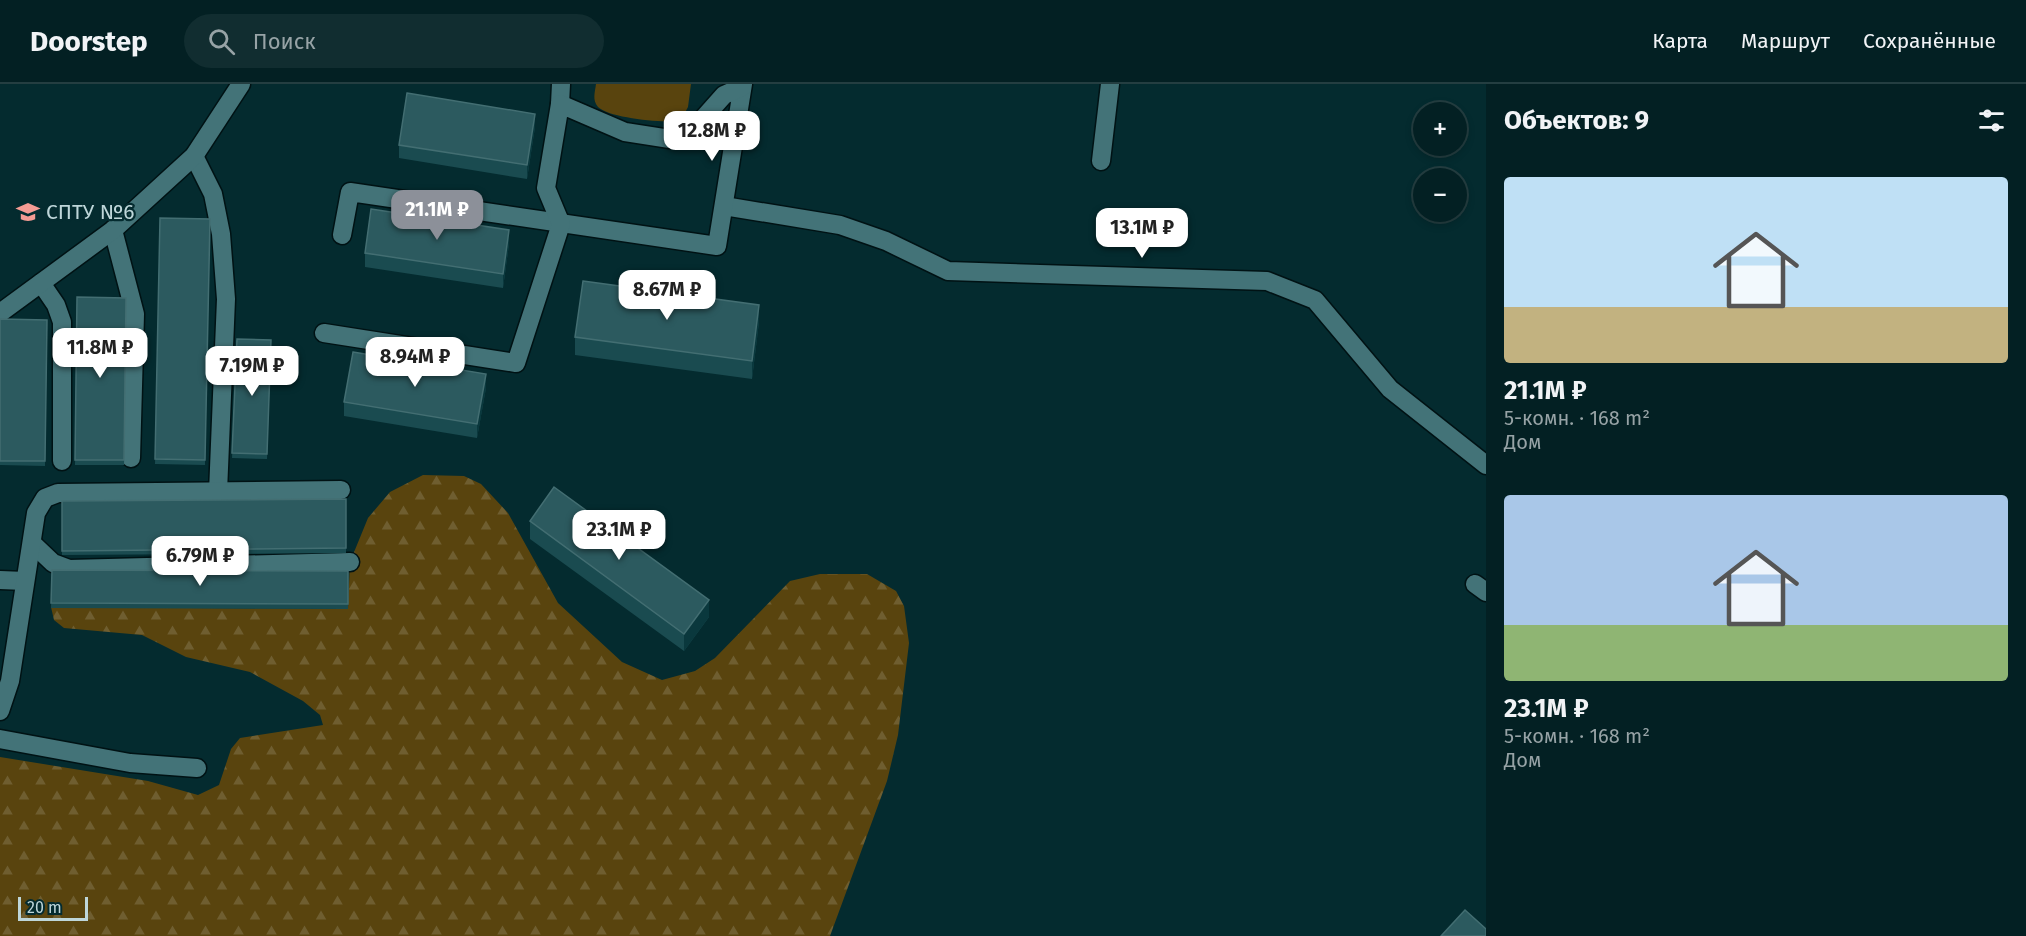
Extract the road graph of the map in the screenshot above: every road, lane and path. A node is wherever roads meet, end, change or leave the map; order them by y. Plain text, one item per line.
1 (241, 84) edge
2 (561, 84) edge
3 (1110, 84) edge
4 (742, 86) edge
5 (560, 104) junction
6 (194, 156) junction
7 (1101, 161) dead end
8 (724, 206) junction
9 (561, 224) junction
10 (113, 230) junction
11 (342, 235) dead end
12 (41, 283) junction
13 (0, 313) edge
14 (324, 333) dead end
15 (131, 458) dead end
16 (62, 461) dead end
17 (1486, 465) edge
18 (341, 490) dead end
19 (218, 492) junction
20 (33, 544) junction
21 (350, 562) dead end
22 (0, 580) edge
23 (25, 581) junction
24 (0, 711) edge
25 (0, 739) edge
26 (197, 768) dead end

1 - 6 street
2 - 5 street
3 - 7 street
4 - 5 street
4 - 8 street
5 - 9 street
6 - 10 street
6 - 19 street
8 - 9 street
8 - 17 street
9 - 11 street
9 - 14 street
10 - 12 street
10 - 15 street
12 - 13 street
12 - 16 street
18 - 19 street
19 - 20 street
20 - 21 street
20 - 23 street
22 - 23 street
23 - 24 street
25 - 26 street

